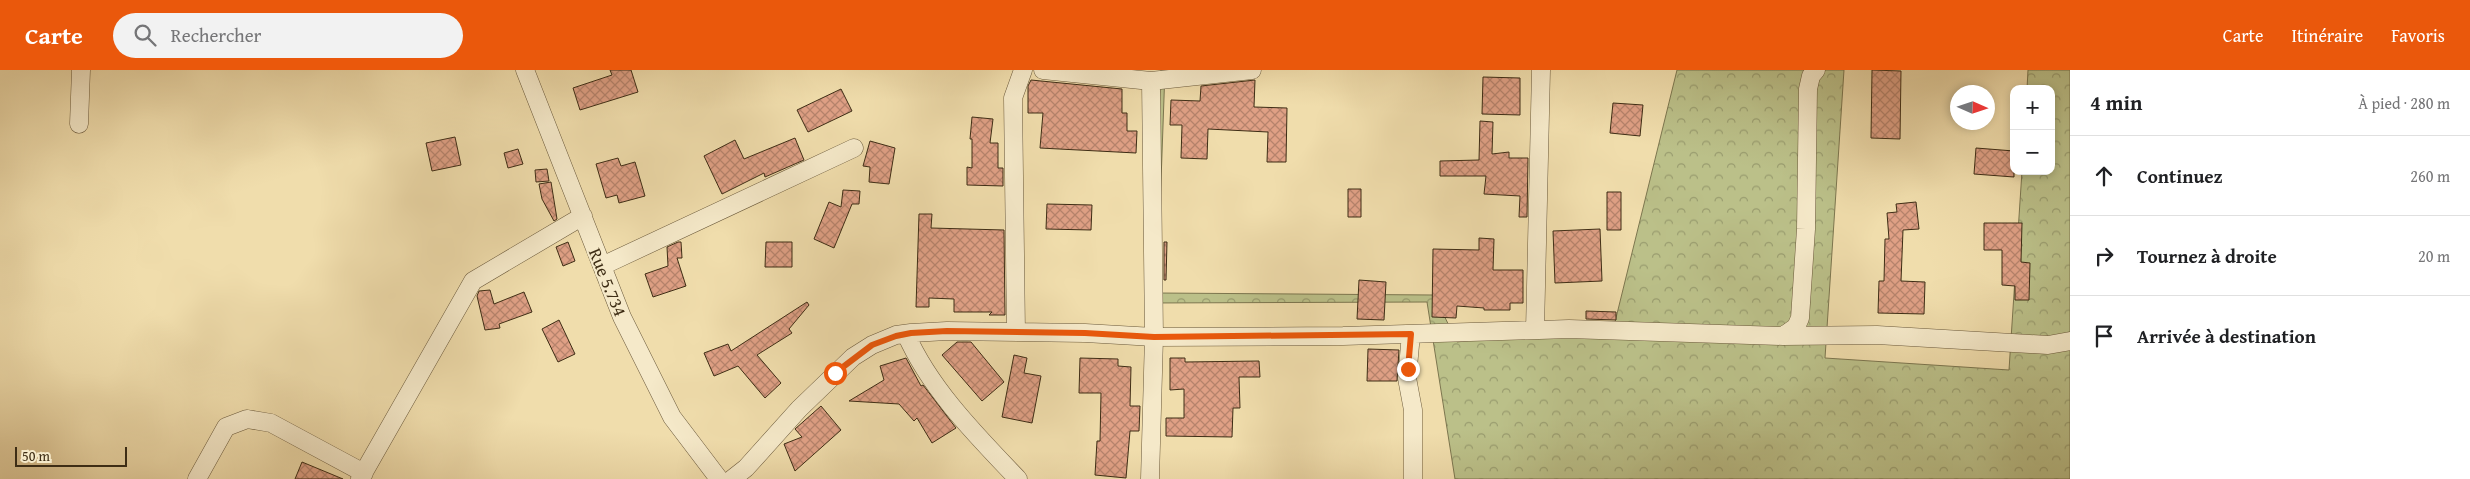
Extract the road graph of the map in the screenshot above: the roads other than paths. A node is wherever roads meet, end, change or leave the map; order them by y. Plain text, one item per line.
1 (81, 70) edge
2 (525, 70) edge
3 (1023, 70) edge
4 (1043, 70) edge
5 (1252, 70) edge
6 (1540, 70) edge
7 (1546, 70) edge
8 (1816, 70) edge
9 (1151, 81) junction
10 (79, 124) dead end
11 (854, 148) dead end
12 (583, 216) junction
13 (602, 266) junction
14 (1534, 330) junction
15 (1016, 332) junction
16 (906, 334) junction
17 (1411, 334) junction
18 (1783, 336) junction
19 (1154, 337) junction
20 (2070, 341) edge
21 (362, 476) edge
22 (197, 479) edge
23 (719, 479) edge
24 (732, 479) edge
25 (1018, 479) edge
26 (1150, 479) edge
27 (1413, 479) edge

1 - 10 street
2 - 12 street, Rue 5.734
3 - 15 street
4 - 9 street
5 - 9 street
6 - 7 street
6 - 14 street
8 - 18 street
9 - 19 street
11 - 13 street
12 - 13 street, Rue 5.734
12 - 21 street
13 - 23 street, Rue 5.734
14 - 17 street
14 - 18 street
15 - 16 street
15 - 19 street
16 - 24 street
16 - 25 street
17 - 19 street
17 - 27 street
18 - 20 street
19 - 26 street
21 - 22 street

